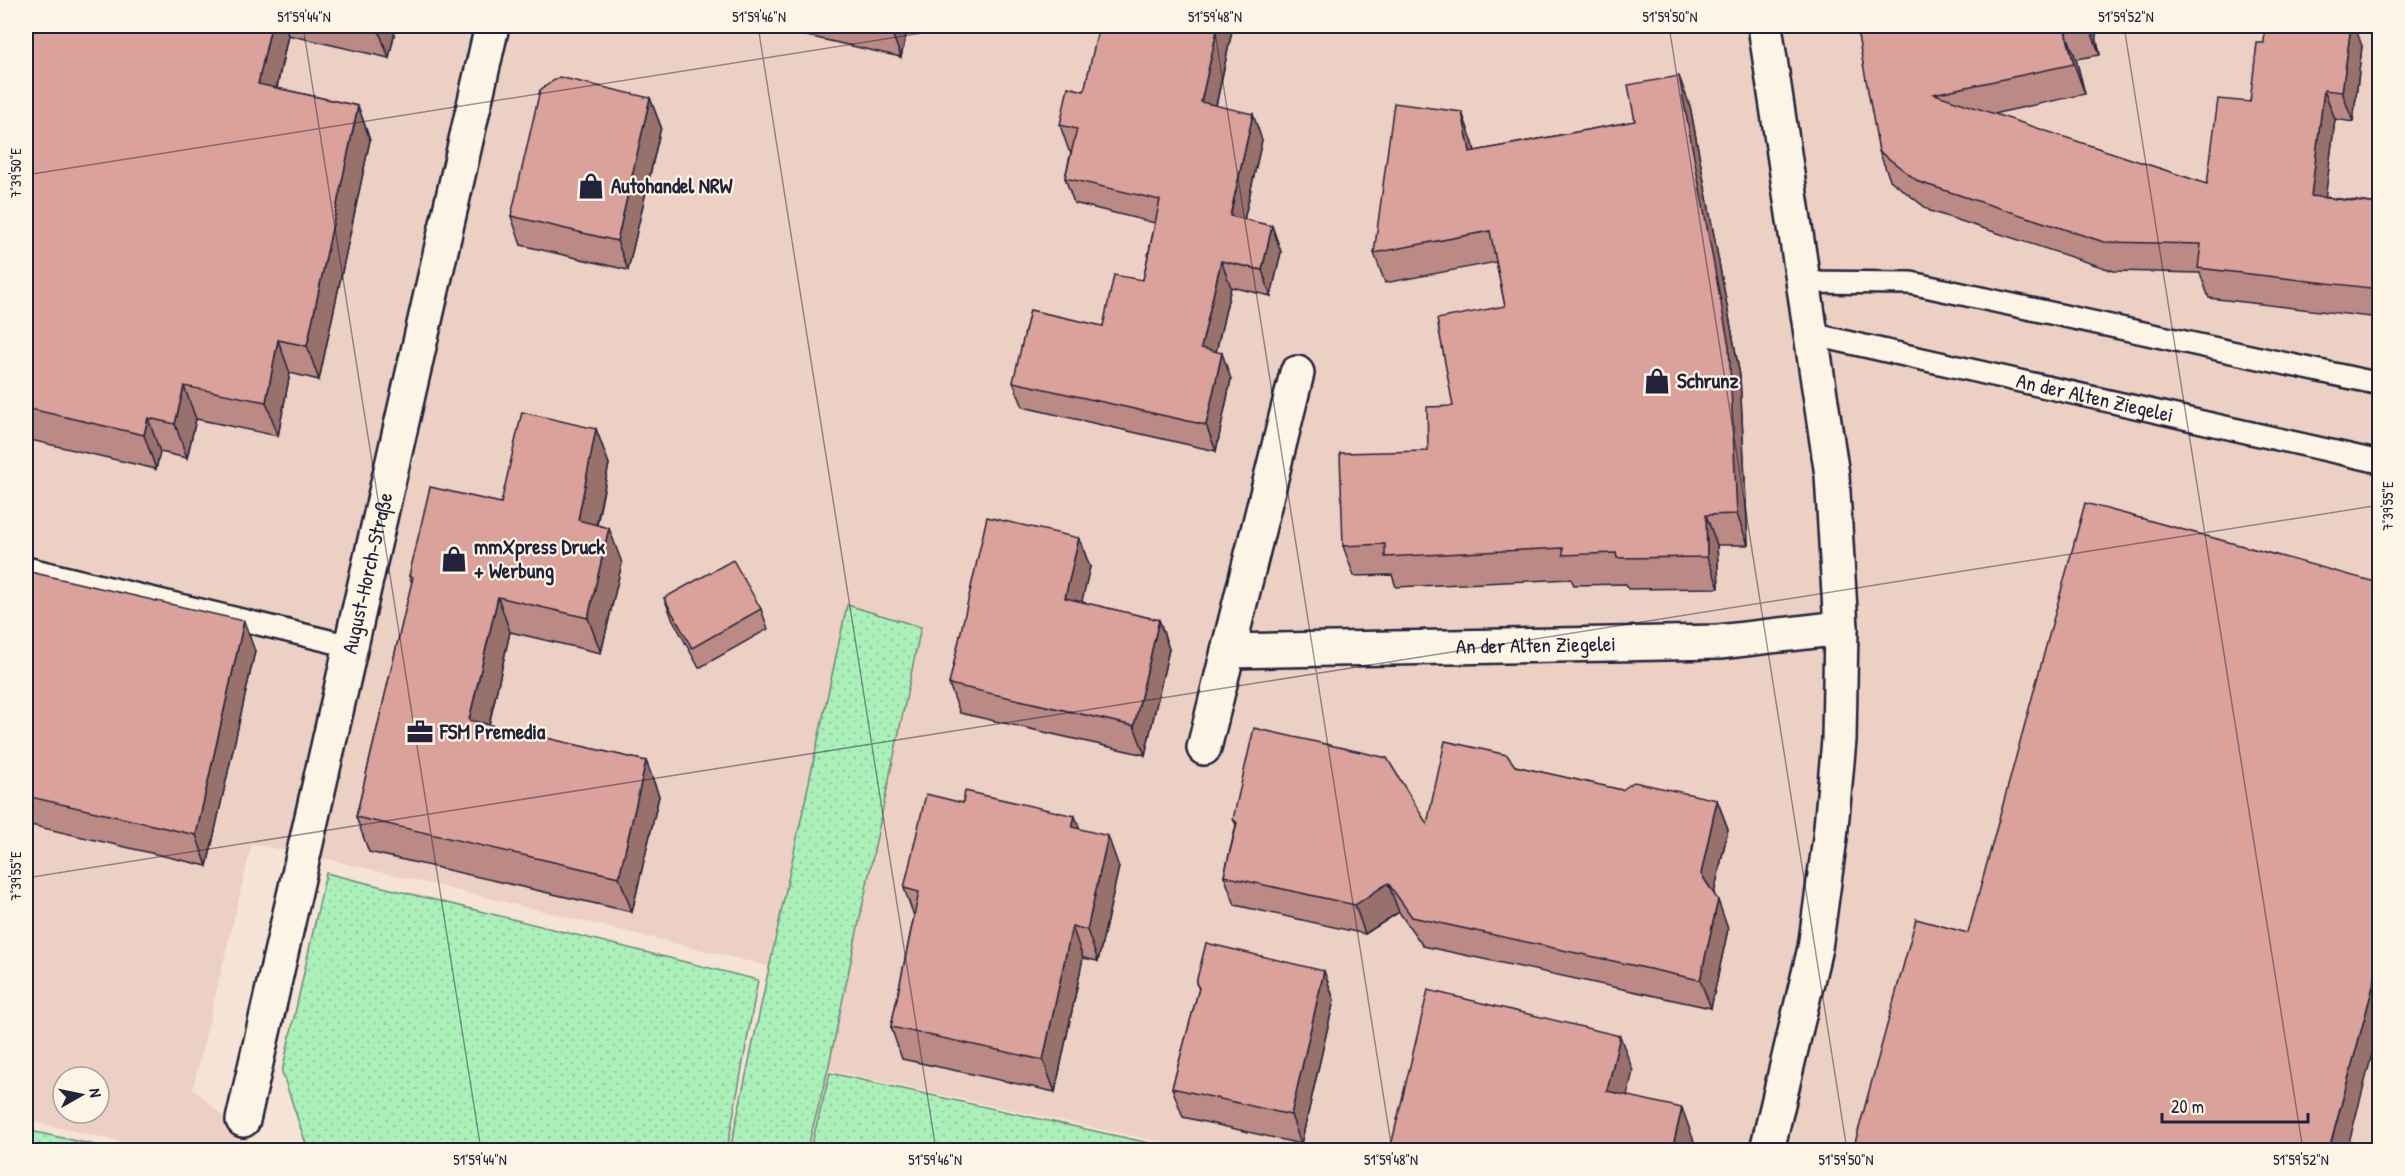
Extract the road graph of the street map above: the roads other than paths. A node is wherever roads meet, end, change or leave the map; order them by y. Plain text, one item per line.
1 (492, 26) edge
2 (1765, 26) edge
3 (1803, 282) junction
4 (1811, 334) junction
5 (1298, 373) dead end
6 (2379, 384) edge
7 (2379, 462) edge
8 (26, 568) edge
9 (1840, 628) junction
10 (350, 646) junction
11 (1228, 651) junction
12 (1204, 748) dead end
13 (243, 1120) dead end
14 (1767, 1150) edge

1 - 10 street, August-Horch-Straße
2 - 3 street
3 - 4 street
3 - 6 lane
4 - 7 lane, An der Alten Ziegelei
4 - 9 street
5 - 11 street
8 - 10 lane
9 - 11 street, An der Alten Ziegelei
9 - 14 street
10 - 13 street, August-Horch-Straße
11 - 12 street

